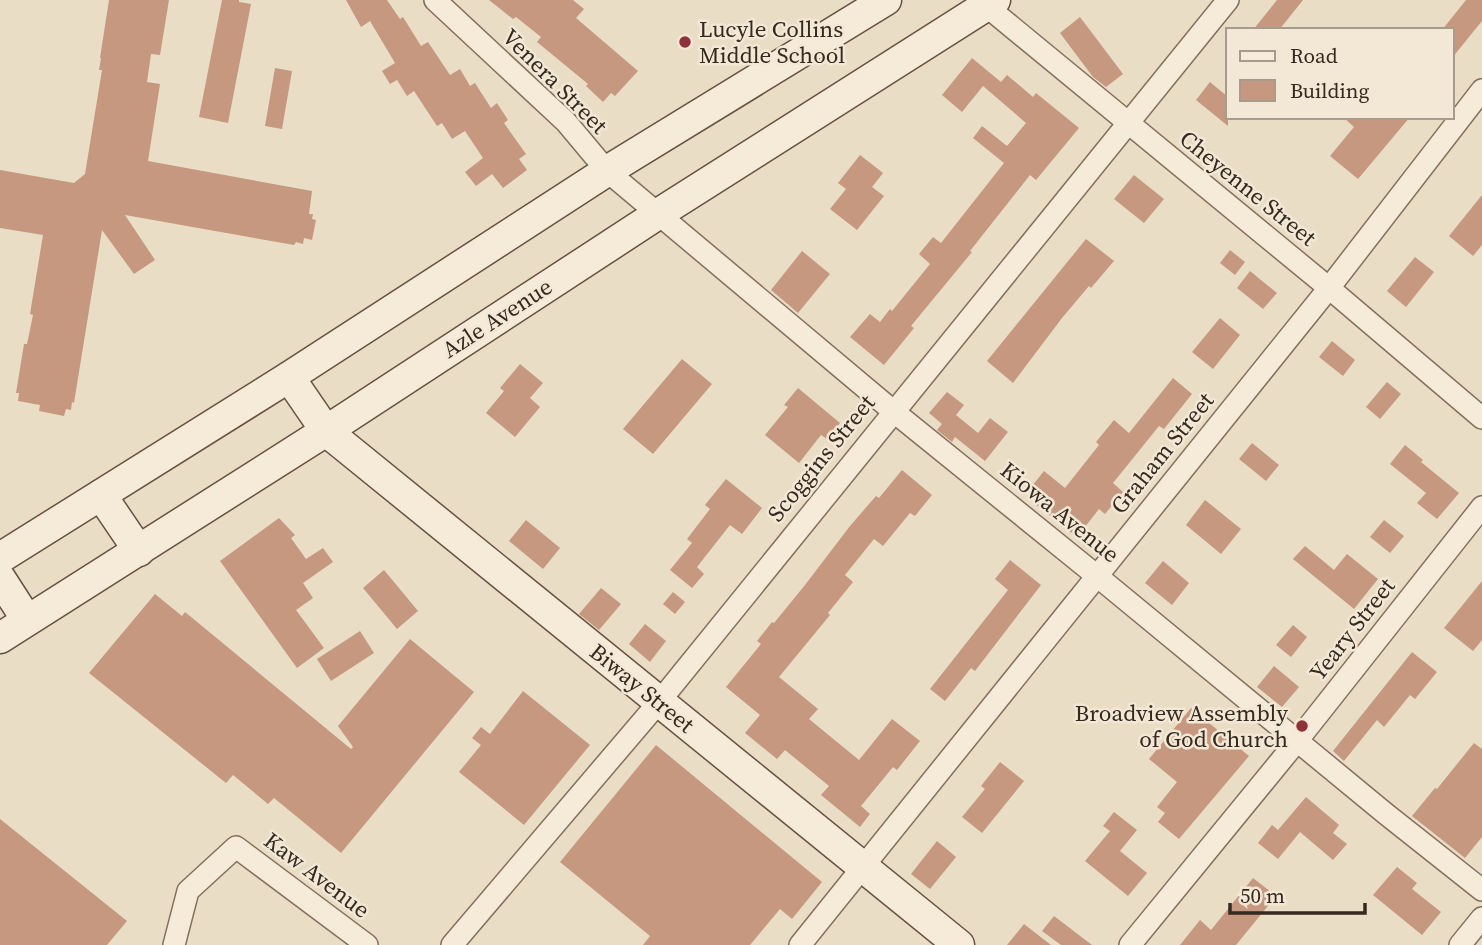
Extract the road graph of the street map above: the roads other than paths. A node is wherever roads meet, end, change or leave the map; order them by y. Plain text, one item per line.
1 (435, 0) edge
2 (886, 0) edge
3 (1228, 0) edge
4 (986, 2) edge
5 (1482, 90) edge
6 (1127, 124) junction
7 (607, 171) junction
8 (658, 214) junction
9 (1329, 288) junction
10 (289, 377) junction
11 (893, 411) junction
12 (1482, 418) edge
13 (326, 431) junction
14 (101, 495) junction
15 (1482, 507) edge
16 (139, 551) junction
17 (0, 558) edge
18 (1097, 576) junction
19 (0, 578) edge
20 (27, 620) junction
21 (0, 638) edge
22 (659, 702) junction
23 (1297, 741) junction
24 (863, 867) junction
25 (1482, 890) edge
26 (1482, 918) edge
27 (174, 945) edge
28 (367, 945) edge
29 (452, 945) edge
30 (800, 945) edge
31 (959, 945) edge
32 (1130, 945) edge
33 (1460, 945) edge

1 - 7 street, Venera Street
2 - 7 main road
3 - 6 street, Scoggins Street
4 - 6 street, Cheyenne Street
4 - 8 main road, Azle Avenue
5 - 9 street, Graham Street
6 - 9 street, Cheyenne Street
6 - 11 street, Scoggins Street
7 - 8 street, Kiowa Avenue
7 - 10 main road
8 - 11 street, Kiowa Avenue
8 - 13 main road, Azle Avenue
9 - 12 street, Cheyenne Street
9 - 18 street, Graham Street
10 - 13 main road, Biway Street
10 - 14 main road
11 - 18 street, Kiowa Avenue
11 - 22 street, Scoggins Street
13 - 16 main road, Azle Avenue
13 - 22 main road, Biway Street
14 - 16 main road
14 - 17 main road
15 - 23 street, Yeary Street
16 - 20 main road, Azle Avenue
18 - 23 street, Kiowa Avenue
18 - 24 street, Graham Street
19 - 20 main road
20 - 21 main road, Azle Avenue
22 - 24 main road, Biway Street
22 - 29 street, Scoggins Street
23 - 25 street, Kiowa Avenue
23 - 32 street, Yeary Street
24 - 30 street, Graham Street
24 - 31 main road, Biway Street
26 - 33 street
27 - 28 street, Kaw Avenue

